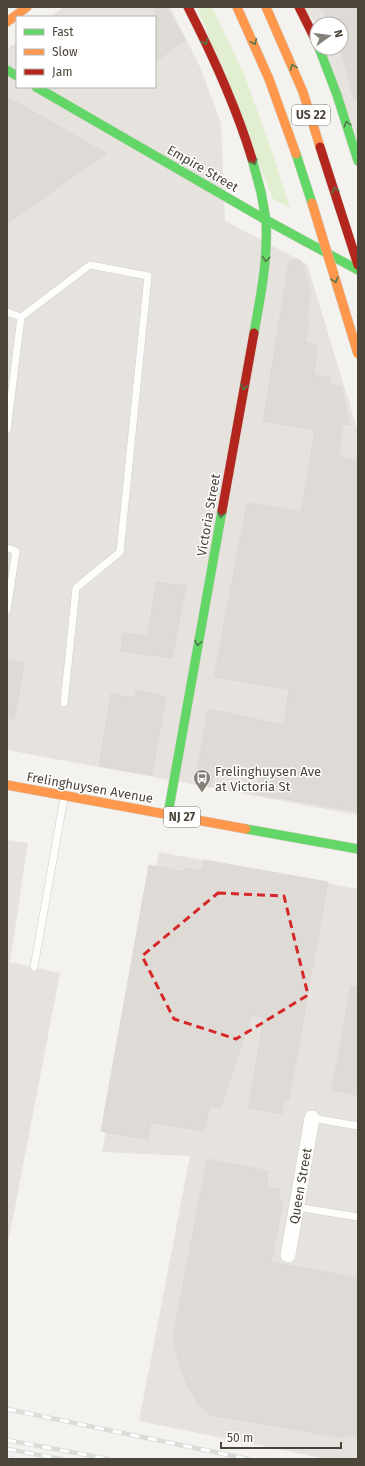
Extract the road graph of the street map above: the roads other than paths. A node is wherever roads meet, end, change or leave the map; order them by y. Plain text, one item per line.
1 (27, 7) edge
2 (188, 7) edge
3 (237, 7) edge
4 (266, 7) edge
5 (299, 7) edge
6 (7, 22) edge
7 (309, 27) edge
8 (322, 56) edge
9 (7, 70) edge
10 (16, 75) edge
11 (38, 88) edge
12 (358, 162) edge
13 (266, 220) junction
14 (358, 265) edge
15 (358, 270) edge
16 (7, 312) edge
17 (21, 317) junction
18 (358, 354) edge
19 (7, 430) edge
20 (7, 548) edge
21 (7, 610) edge
22 (64, 703) dead end
23 (7, 785) edge
24 (64, 796) junction
25 (168, 814) junction
26 (358, 849) edge
27 (34, 967) dead end
28 (312, 1118) joint
29 (358, 1126) edge
30 (296, 1207) junction
31 (358, 1217) edge
32 (288, 1255) dead end

1 - 6 main road
2 -> 13 main road, Victoria Street
3 -> 18 main road, US 22, bridge
14 -> 4 main road, US 22
5 - 7 main road
12 -> 8 main road
9 - 10 main road
11 - 13 main road, Empire Street
13 - 15 main road, Empire Street
13 -> 25 main road, Victoria Street
16 - 17 lane
17 - 19 lane
17 - 22 lane
20 - 21 lane
23 - 24 main road, Frelinghuysen Avenue / NJ 27
24 - 25 main road, Frelinghuysen Avenue / NJ 27
24 - 27 lane
25 - 26 main road, Frelinghuysen Avenue / NJ 27
28 - 29 lane
28 - 30 street, Queen Street
30 - 31 lane
30 - 32 street, Queen Street

